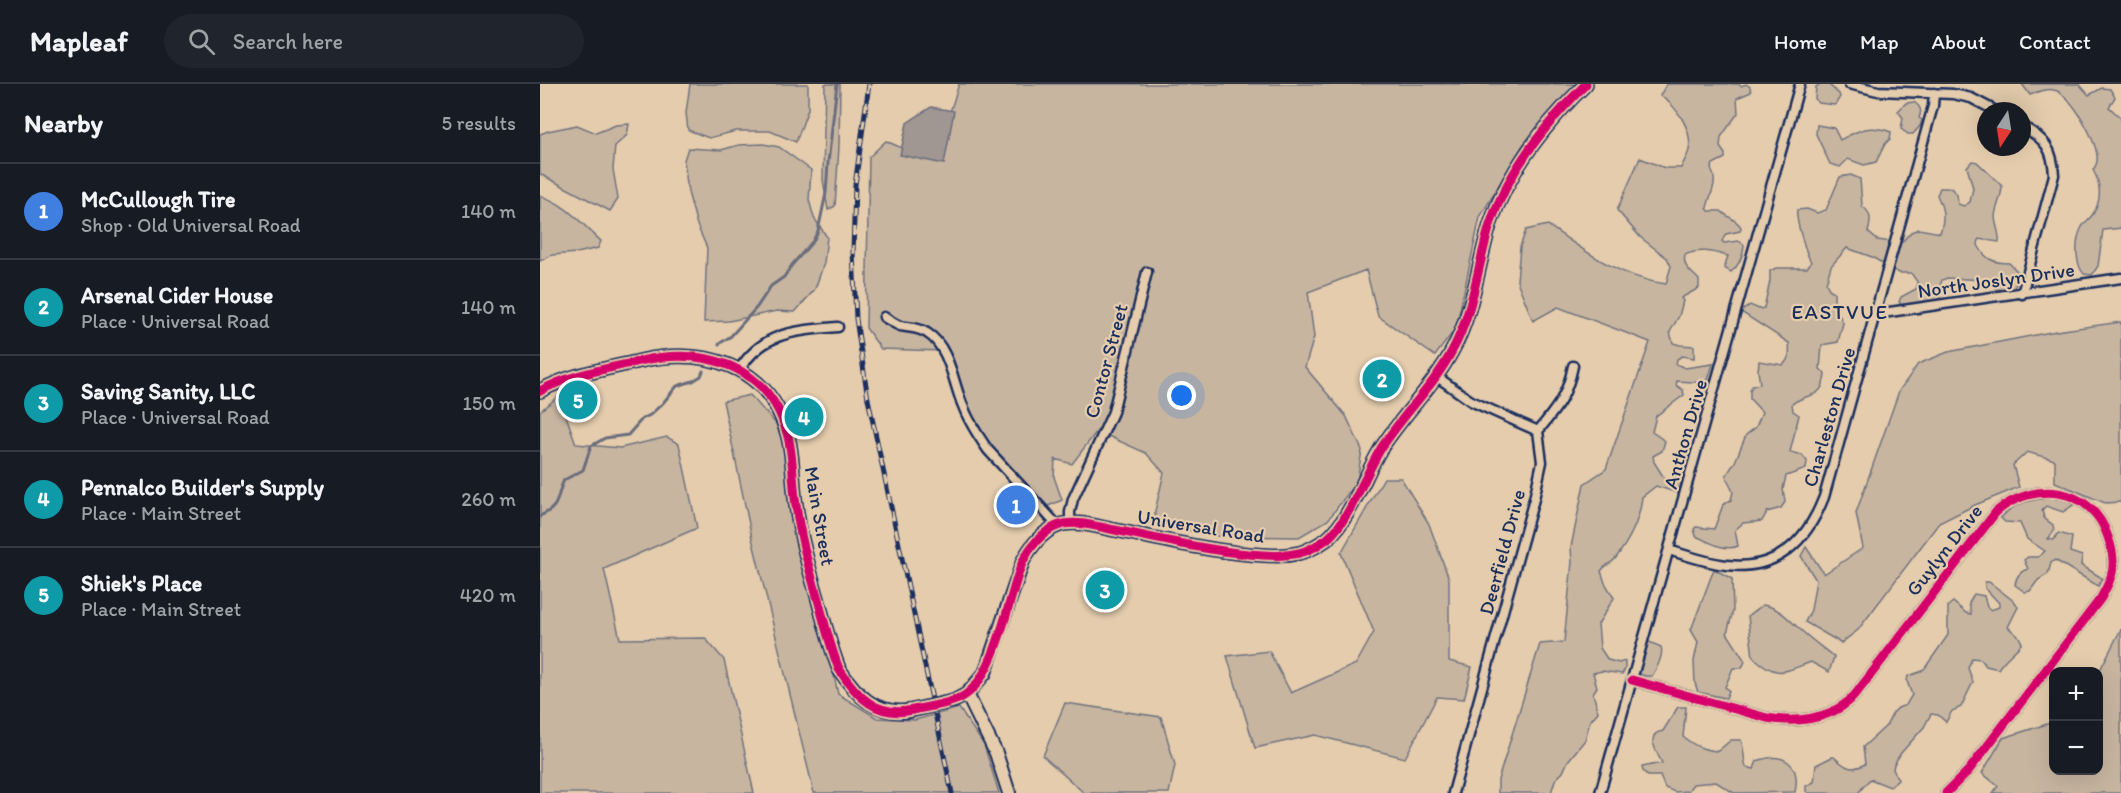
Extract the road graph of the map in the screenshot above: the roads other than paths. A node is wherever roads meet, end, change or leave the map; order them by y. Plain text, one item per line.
1 (1586, 84) edge
2 (1800, 84) edge
3 (1849, 84) edge
4 (1935, 93) junction
5 (1979, 102) edge
6 (2031, 132) edge
7 (1147, 272) dead end
8 (2121, 278) edge
9 (2022, 294) junction
10 (1876, 314) junction
11 (885, 317) dead end
12 (838, 327) dead end
13 (1573, 366) dead end
14 (739, 370) junction
15 (1436, 376) junction
16 (542, 389) edge
17 (1538, 431) junction
18 (1064, 525) junction
19 (1669, 550) junction
20 (1632, 680) junction
21 (967, 694) junction
22 (1009, 793) edge
23 (1453, 793) edge
24 (1600, 793) edge
25 (1946, 793) edge

1 - 15 street, Universal Road
2 - 19 street, Anthon Drive
3 - 4 street
4 - 5 street
4 - 10 street, Charleston Drive
6 - 9 street
7 - 18 street, Contor Street
8 - 9 street, North Joslyn Drive
9 - 10 street, North Joslyn Drive
10 - 19 street, Charleston Drive
11 - 18 street
12 - 14 street
13 - 17 street
14 - 16 street, Main Street
14 - 21 street, Main Street, bridge
15 - 17 street
15 - 18 street, Universal Road
17 - 23 street, Deerfield Drive
18 - 21 street
19 - 20 street, Anthon Drive
20 - 24 street, Anthon Drive
20 - 25 street, Guylyn Drive
21 - 22 street

